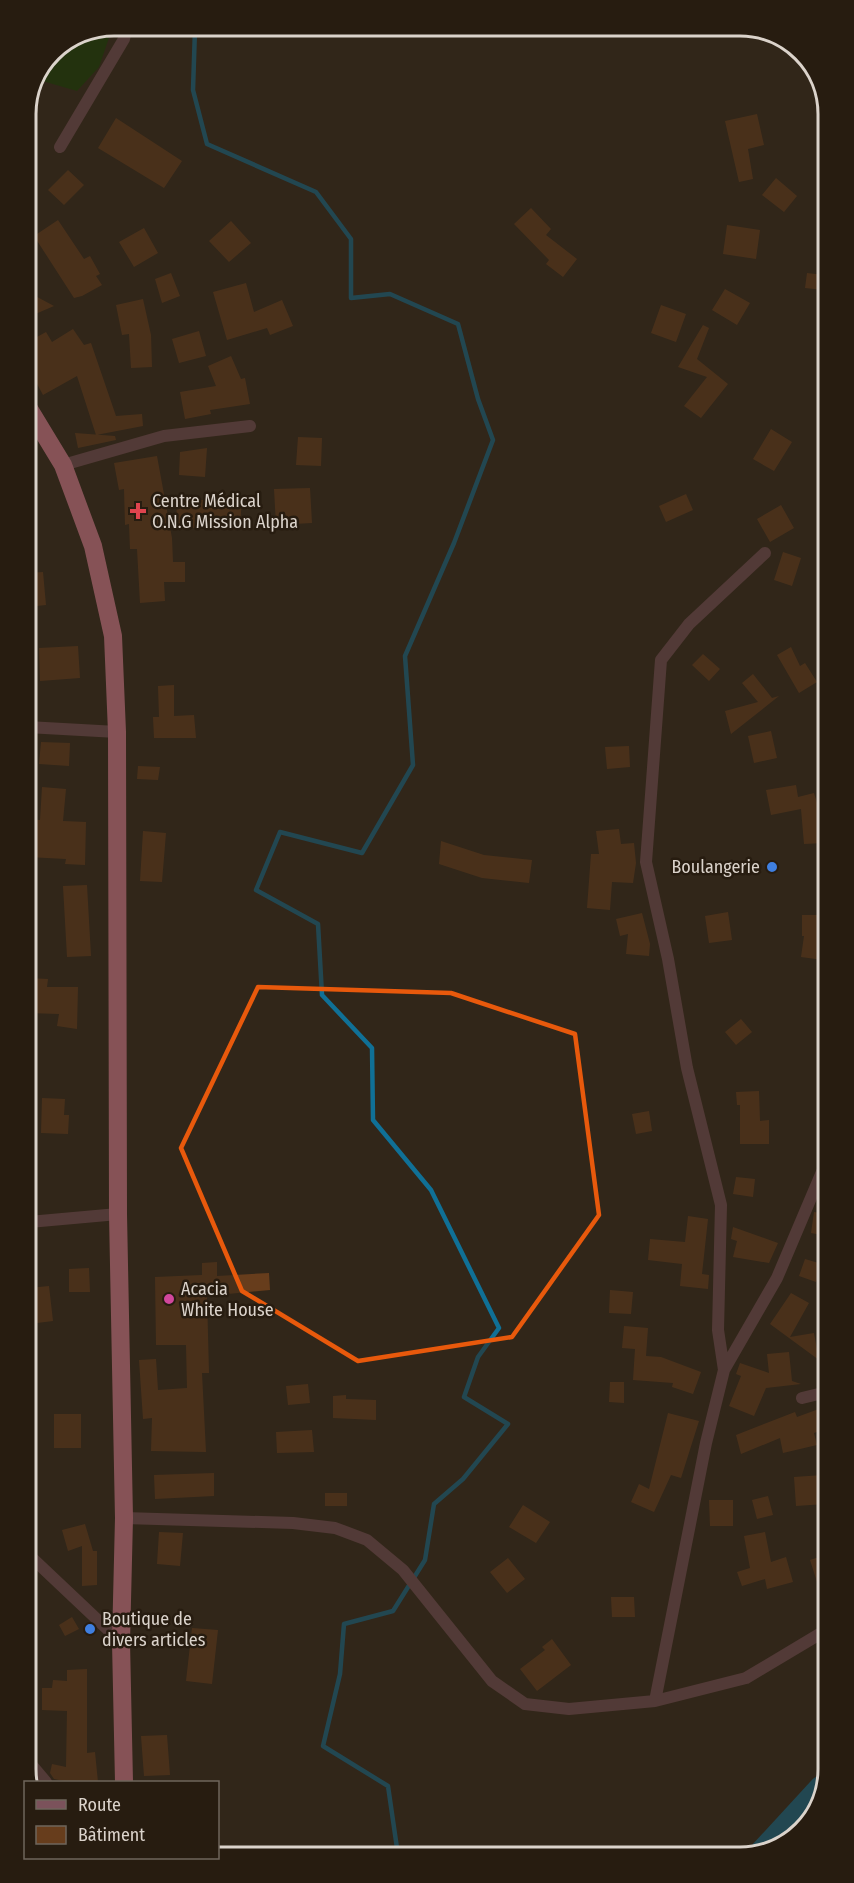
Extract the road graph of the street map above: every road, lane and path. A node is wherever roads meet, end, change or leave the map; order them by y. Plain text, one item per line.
1 (125, 36) edge
2 (60, 147) dead end
3 (36, 419) edge
4 (250, 426) dead end
5 (63, 465) junction
6 (765, 553) dead end
7 (36, 728) edge
8 (117, 732) junction
9 (818, 1181) edge
10 (118, 1214) junction
11 (36, 1221) edge
12 (724, 1370) junction
13 (818, 1394) edge
14 (802, 1398) dead end
15 (124, 1518) junction
16 (36, 1562) edge
17 (818, 1635) edge
18 (121, 1642) junction
19 (655, 1701) junction
20 (124, 1781) edge

1 - 2 street
3 - 5 highway
4 - 5 street
5 - 8 highway
6 - 12 street
7 - 8 street
8 - 10 highway
9 - 12 street
10 - 11 street
10 - 15 highway
12 - 19 street
13 - 14 street
15 - 18 highway
15 - 19 street
16 - 18 street
17 - 19 street
18 - 20 highway

